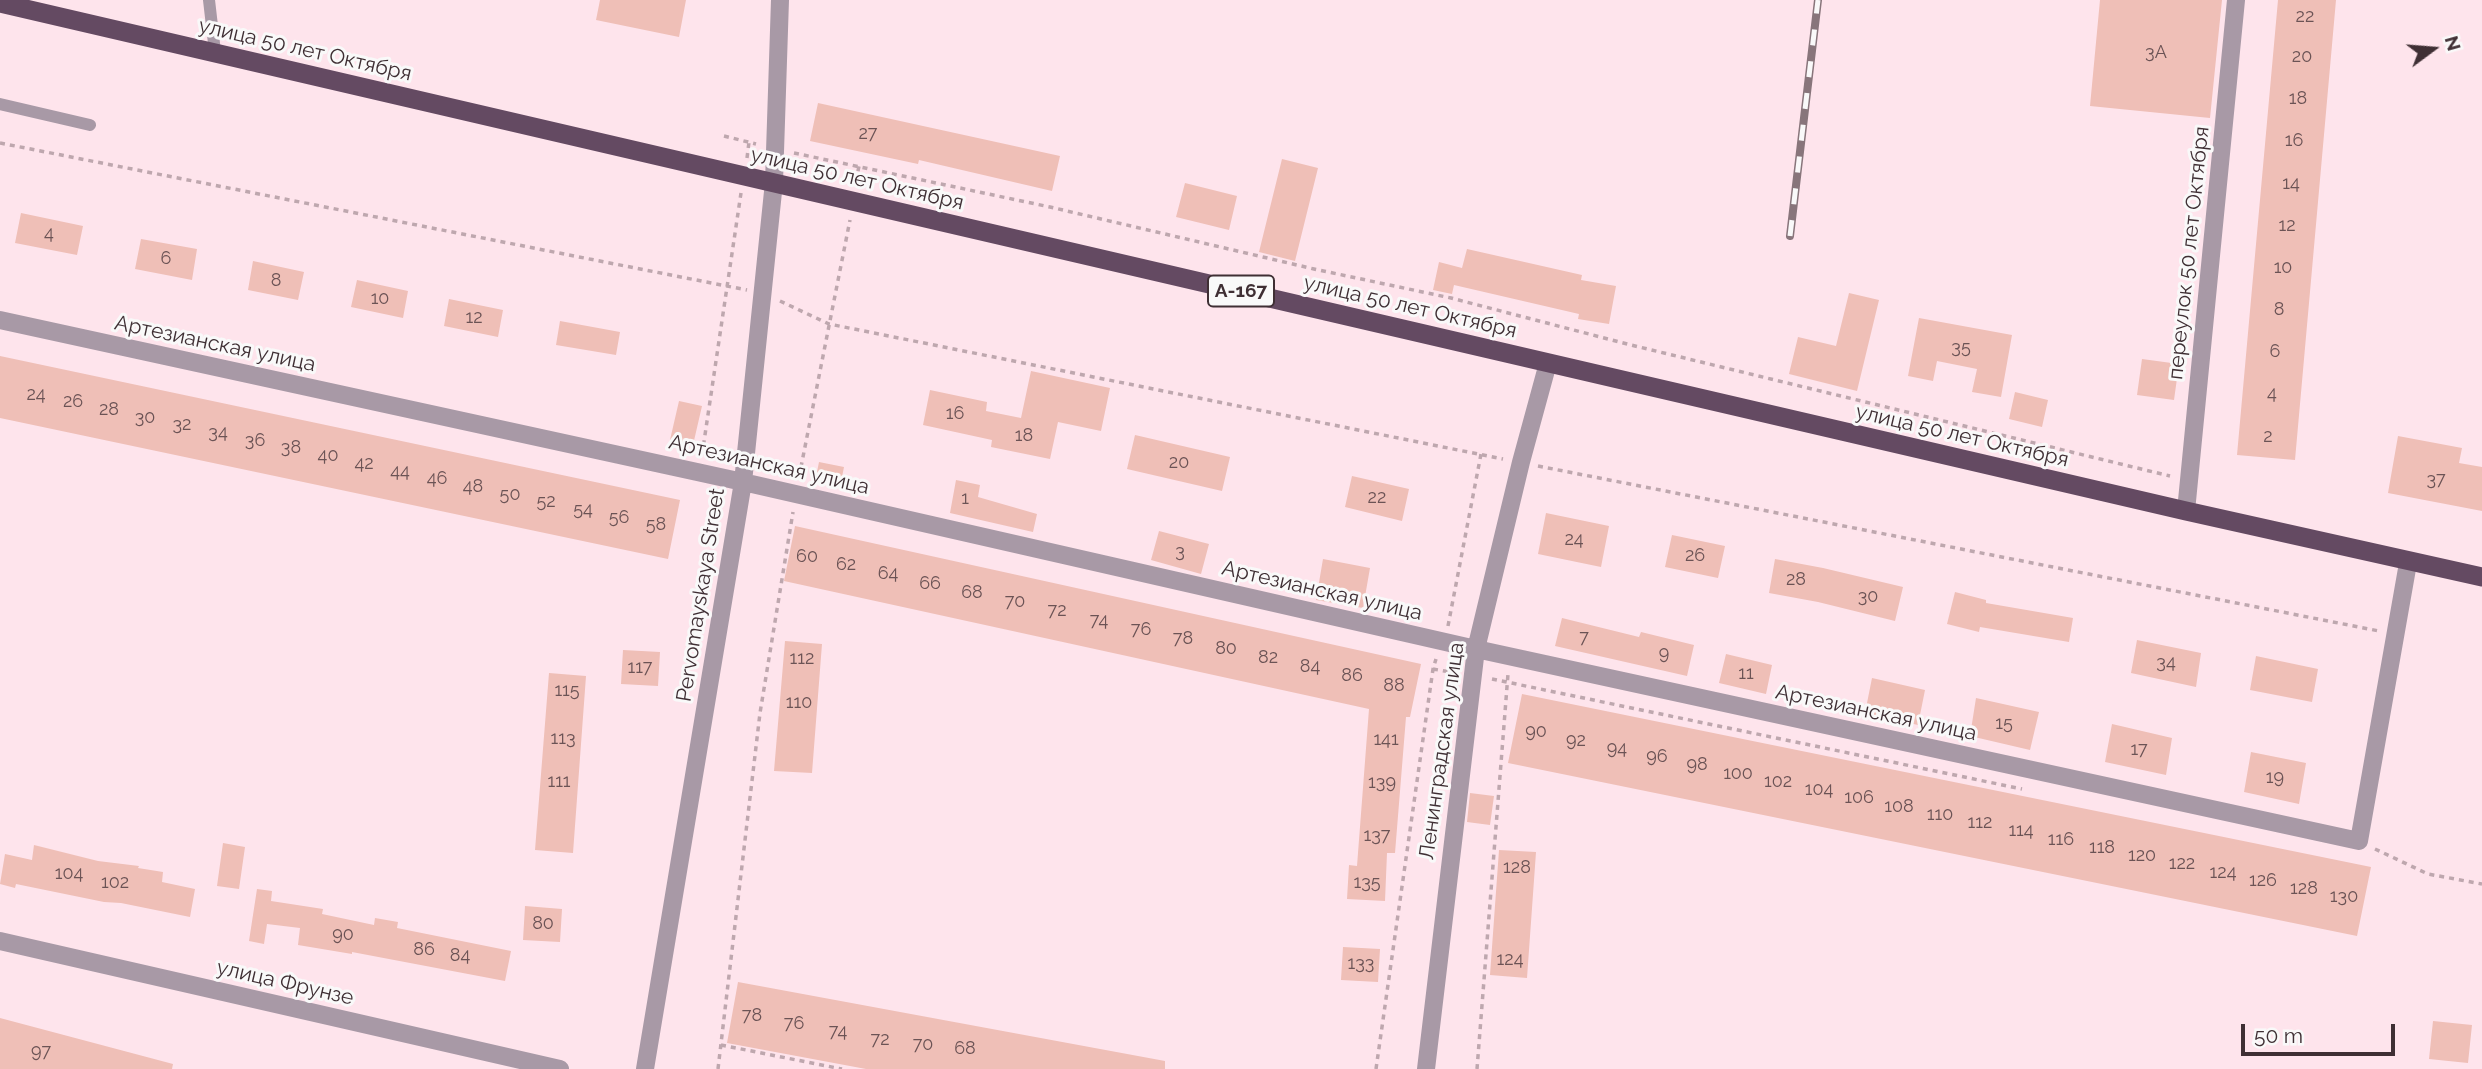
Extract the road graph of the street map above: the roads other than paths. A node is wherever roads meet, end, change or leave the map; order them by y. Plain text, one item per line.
1 (209, 0) edge
2 (780, 0) edge
3 (2236, 0) edge
4 (0, 2) edge
5 (215, 52) junction
6 (0, 104) edge
7 (90, 125) dead end
8 (774, 182) junction
9 (0, 320) edge
10 (1548, 363) junction
11 (743, 482) junction
12 (2186, 511) junction
13 (2408, 563) junction
14 (2482, 578) edge
15 (1476, 649) junction
16 (0, 941) edge
17 (560, 1069) edge
18 (645, 1069) edge
19 (1426, 1069) edge

1 - 5 lane
2 - 8 street, Pervomayskaya Street
3 - 12 street, переулок 50 лет Октября
4 - 5 highway, улица 50 лет Октября / А-167
5 - 8 highway, улица 50 лет Октября / А-167
6 - 7 lane
8 - 10 highway, улица 50 лет Октября / А-167
8 - 11 street, Pervomayskaya Street
9 - 11 street, Артезианская улица
10 - 12 highway, улица 50 лет Октября / А-167
10 - 15 street, Ленинградская улица
11 - 15 street, Артезианская улица
11 - 18 street, Pervomayskaya Street
12 - 13 highway, улица 50 лет Октября / А-167
13 - 14 highway, улица 50 лет Октября / А-167
13 - 15 street, Артезианская улица
15 - 19 street, Ленинградская улица
16 - 17 street, улица Фрунзе

